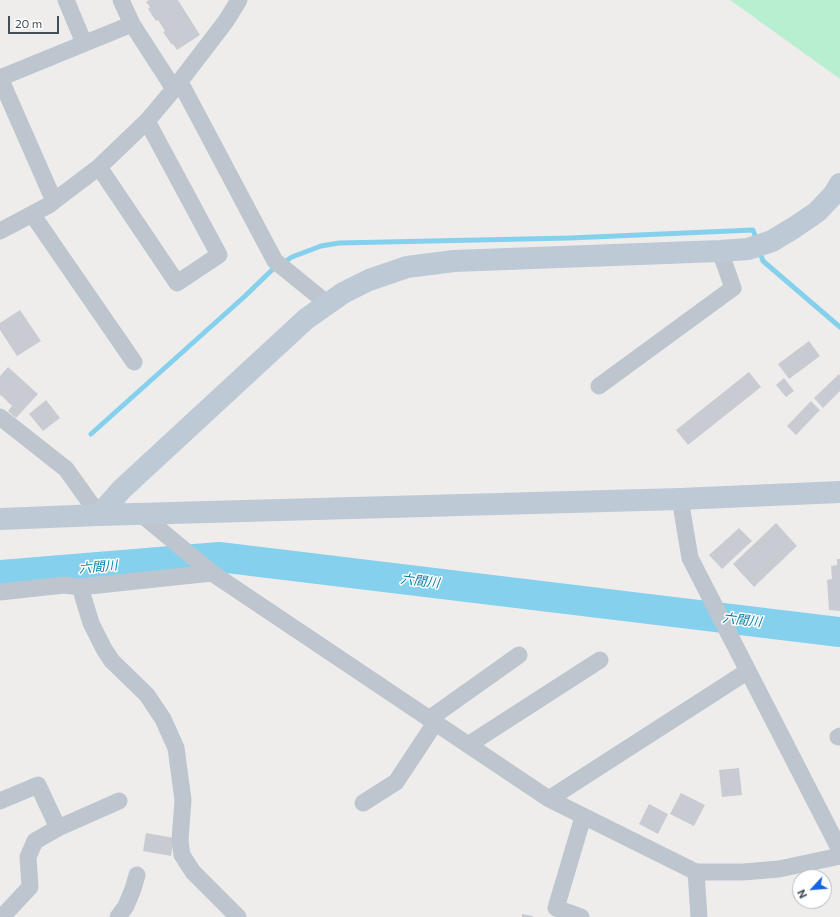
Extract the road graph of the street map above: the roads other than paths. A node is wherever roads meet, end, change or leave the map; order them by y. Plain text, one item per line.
1 (66, 0) edge
2 (121, 0) edge
3 (239, 0) edge
4 (132, 24) junction
5 (84, 43) junction
6 (0, 78) edge
7 (177, 86) junction
8 (147, 121) junction
9 (99, 167) junction
10 (840, 184) edge
11 (54, 201) junction
12 (32, 214) junction
13 (0, 231) edge
14 (720, 251) junction
15 (328, 304) junction
16 (134, 362) dead end
17 (599, 386) dead end
18 (0, 416) edge
19 (840, 492) edge
20 (680, 499) junction
21 (141, 514) junction
22 (99, 515) junction
23 (0, 519) edge
24 (209, 571) junction
25 (80, 588) junction
26 (0, 592) edge
27 (519, 655) dead end
28 (600, 660) dead end
29 (748, 671) junction
30 (432, 721) junction
31 (468, 745) junction
32 (549, 799) junction
33 (0, 801) edge
34 (119, 801) dead end
35 (363, 802) dead end
36 (584, 817) junction
37 (58, 828) junction
38 (840, 850) edge
39 (840, 856) edge
40 (696, 872) junction
41 (137, 875) dead end
42 (2, 917) edge
43 (118, 917) edge
44 (238, 917) edge
45 (582, 917) edge
46 (699, 917) edge

1 - 5 street
2 - 4 street
3 - 7 street
4 - 5 street
4 - 7 street
5 - 6 street
6 - 11 street
7 - 8 street
7 - 15 street
8 - 9 street
8 - 9 street
9 - 11 street
10 - 14 street
11 - 12 street
12 - 13 street
12 - 16 street
14 - 15 street
14 - 17 street
15 - 22 street
18 - 22 street
19 - 20 street
20 - 21 street
20 - 29 street
21 - 22 street
21 - 24 street
22 - 23 street
24 - 25 street
24 - 30 street
25 - 26 street
25 - 44 street
27 - 30 street
28 - 31 street
29 - 32 street
29 - 38 street
30 - 31 street
30 - 35 street
31 - 32 street
32 - 36 street
33 - 37 street
34 - 37 street
36 - 40 street
36 - 45 street
37 - 42 street
39 - 40 street
40 - 46 street
41 - 43 street

